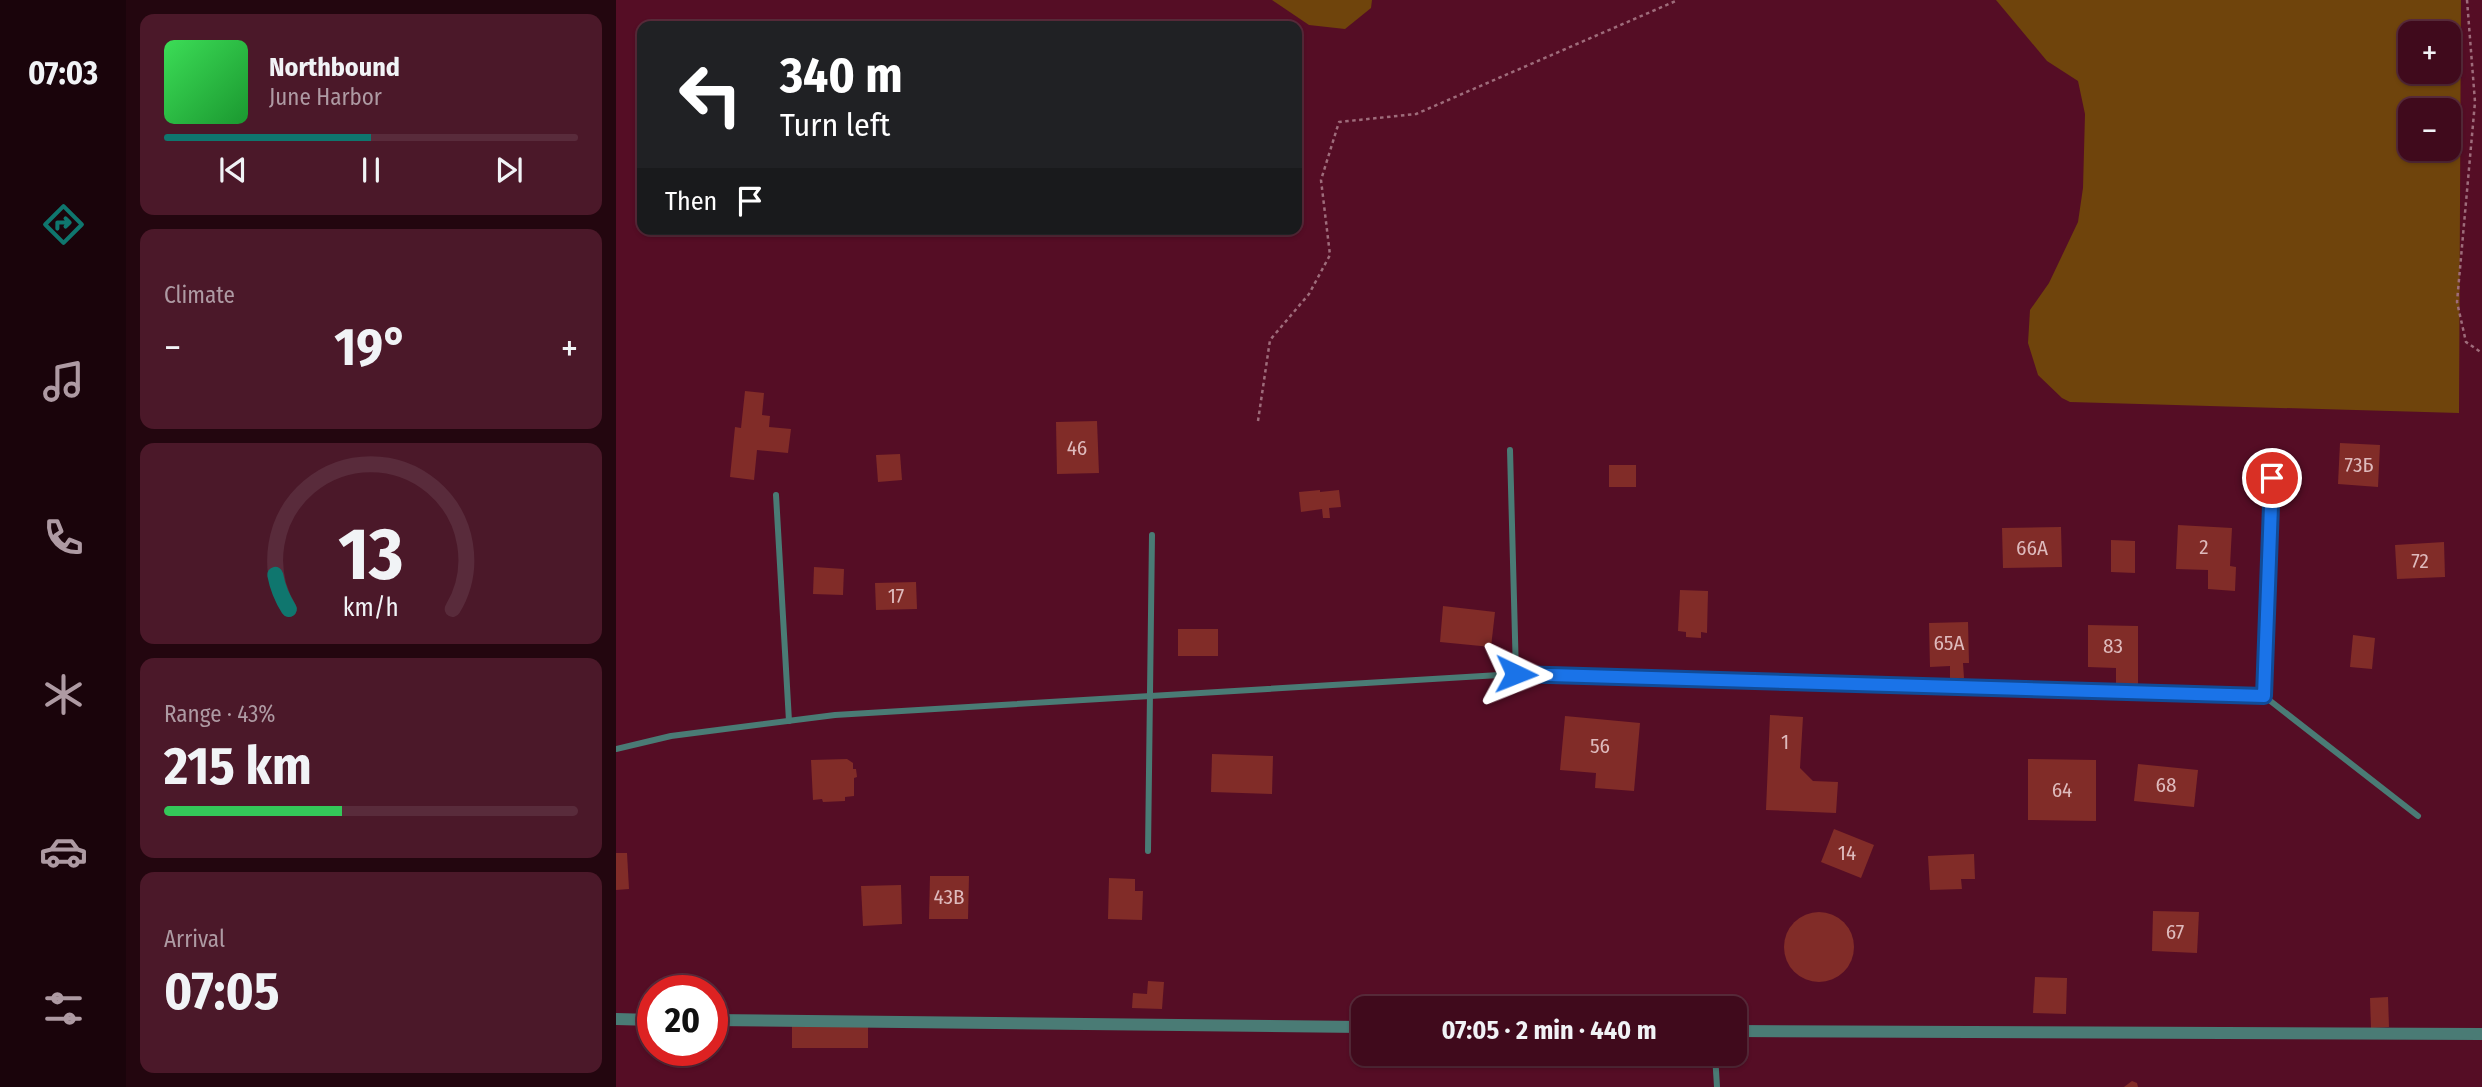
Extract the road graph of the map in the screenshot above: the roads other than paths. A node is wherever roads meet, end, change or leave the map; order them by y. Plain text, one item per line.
1 (1510, 450) dead end
2 (2272, 478) dead end
3 (776, 495) dead end
4 (1152, 535) dead end
5 (1516, 674) junction
6 (1150, 695) junction
7 (2264, 696) junction
8 (789, 721) junction
9 (616, 749) edge
10 (2418, 816) dead end
11 (1148, 851) dead end
12 (616, 1019) edge
13 (637, 1020) edge
14 (728, 1020) edge
15 (1351, 1027) edge
16 (1747, 1031) edge
17 (2482, 1034) edge
18 (1716, 1066) edge
19 (1717, 1087) edge

1 - 5 lane
2 - 7 lane
3 - 8 lane
4 - 6 lane
5 - 6 lane
5 - 7 lane
6 - 8 lane
6 - 11 lane
7 - 10 lane
8 - 9 lane
12 - 13 street
14 - 15 street
16 - 17 street
18 - 19 lane

